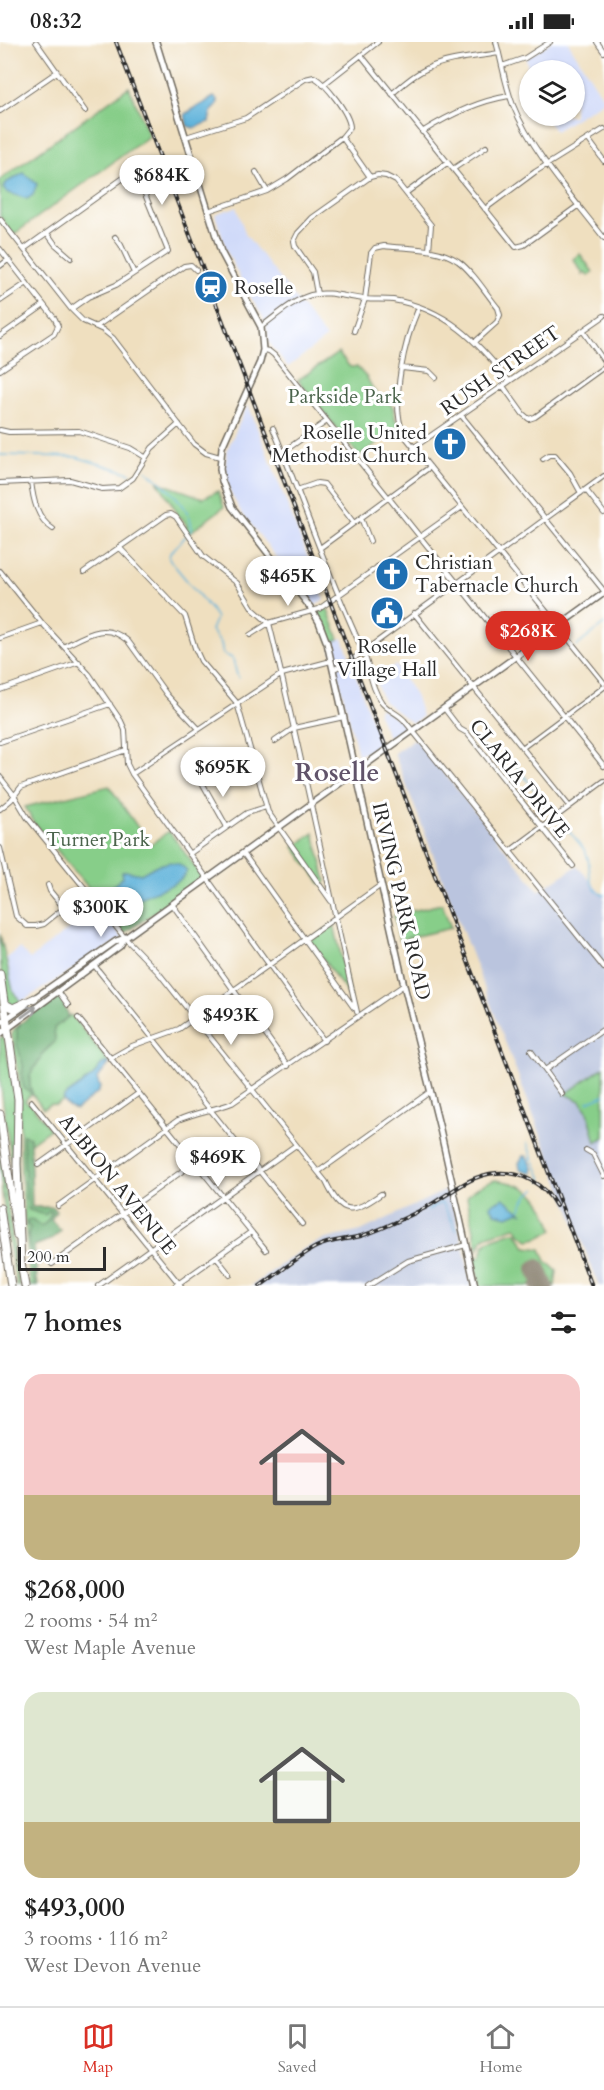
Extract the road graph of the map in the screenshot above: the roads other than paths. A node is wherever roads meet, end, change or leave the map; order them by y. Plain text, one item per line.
1 (36, 42) edge
2 (156, 42) edge
3 (378, 42) edge
4 (496, 42) edge
5 (550, 42) edge
6 (597, 42) edge
7 (604, 52) edge
8 (500, 53) junction
9 (361, 55) junction
10 (502, 66) junction
11 (57, 72) junction
12 (323, 85) junction
13 (392, 94) junction
14 (509, 96) junction
15 (0, 111) edge
16 (85, 111) dead end
17 (604, 129) edge
18 (422, 132) junction
19 (186, 137) junction
20 (342, 137) junction
21 (588, 138) junction
22 (486, 147) dead end
23 (604, 161) edge
24 (447, 163) junction
25 (549, 164) junction
26 (453, 169) junction
27 (256, 172) dead end
28 (370, 177) junction
29 (267, 191) junction
30 (406, 193) junction
31 (579, 205) junction
32 (485, 209) junction
33 (208, 211) junction
34 (0, 219) edge
35 (46, 232) junction
36 (115, 237) dead end
37 (604, 238) edge
38 (0, 249) edge
39 (24, 249) junction
40 (429, 250) junction
41 (71, 258) dead end
42 (9, 260) junction
43 (0, 266) edge
44 (196, 270) dead end
45 (134, 273) junction
46 (27, 283) junction
47 (317, 294) junction
48 (365, 299) junction
49 (0, 301) edge
50 (44, 305) junction
51 (419, 307) junction
52 (71, 309) junction
53 (604, 316) edge
54 (97, 326) junction
55 (261, 327) junction
56 (583, 331) junction
57 (354, 332) dead end
58 (0, 336) edge
59 (476, 341) junction
60 (263, 350) junction
61 (604, 361) edge
62 (604, 367) edge
63 (402, 368) junction
64 (0, 370) edge
65 (436, 378) dead end
66 (509, 381) junction
67 (503, 386) junction
68 (461, 415) junction
69 (327, 421) junction
70 (179, 424) junction
71 (273, 428) dead end
72 (0, 430) edge
73 (413, 448) junction
74 (283, 452) junction
75 (145, 457) junction
76 (220, 457) junction
77 (543, 459) dead end
78 (430, 468) junction
79 (604, 476) edge
80 (31, 481) junction
81 (0, 483) edge
82 (297, 490) junction
83 (584, 491) junction
84 (388, 498) junction
85 (462, 507) junction
86 (604, 513) edge
87 (361, 518) junction
88 (546, 519) junction
89 (354, 523) junction
90 (53, 529) dead end
91 (419, 537) junction
92 (370, 541) dead end
93 (119, 547) junction
94 (320, 548) junction
95 (499, 553) junction
96 (377, 567) junction
97 (0, 572) edge
98 (84, 572) dead end
99 (390, 583) dead end
100 (456, 583) junction
101 (604, 592) edge
102 (338, 596) junction
103 (313, 611) junction
104 (414, 613) junction
105 (42, 623) junction
106 (269, 623) junction
107 (558, 626) junction
108 (250, 635) dead end
109 (0, 638) edge
110 (65, 646) junction
111 (363, 651) junction
112 (516, 656) junction
113 (332, 661) junction
114 (79, 662) junction
115 (334, 669) junction
116 (282, 674) junction
117 (604, 685) edge
118 (473, 687) junction
119 (0, 690) edge
120 (237, 703) junction
121 (110, 704) junction
122 (444, 708) junction
123 (344, 716) junction
124 (564, 717) junction
125 (294, 728) junction
126 (199, 729) junction
127 (412, 731) junction
128 (275, 741) dead end
129 (0, 742) edge
130 (522, 748) junction
131 (126, 750) junction
132 (604, 766) edge
133 (357, 771) junction
134 (132, 774) junction
135 (0, 777) edge
136 (200, 779) dead end
137 (604, 781) edge
138 (14, 795) junction
139 (312, 804) junction
140 (569, 806) junction
141 (266, 807) junction
142 (0, 809) edge
143 (541, 826) junction
144 (227, 827) junction
145 (278, 827) junction
146 (0, 848) edge
147 (510, 851) junction
148 (243, 853) junction
149 (189, 854) junction
150 (573, 866) dead end
151 (207, 879) junction
152 (382, 884) junction
153 (48, 885) dead end
154 (86, 890) junction
155 (331, 901) junction
156 (172, 904) junction
157 (64, 908) junction
158 (335, 917) junction
159 (125, 938) junction
160 (305, 939) junction
161 (94, 965) junction
162 (269, 965) junction
163 (604, 968) edge
164 (0, 974) edge
165 (404, 984) junction
166 (58, 991) junction
167 (234, 991) junction
168 (35, 998) junction
169 (5, 1004) junction
170 (68, 1005) dead end
171 (358, 1014) junction
172 (78, 1018) dead end
173 (195, 1019) junction
174 (3, 1020) edge
175 (8, 1028) junction
176 (604, 1029) edge
177 (0, 1034) edge
178 (153, 1039) junction
179 (324, 1041) junction
180 (531, 1051) dead end
181 (111, 1058) junction
182 (288, 1066) junction
183 (545, 1070) junction
184 (253, 1091) junction
185 (430, 1091) junction
186 (139, 1093) junction
187 (562, 1094) dead end
188 (31, 1101) dead end
189 (210, 1109) junction
190 (0, 1114) edge
191 (167, 1127) junction
192 (67, 1144) junction
193 (296, 1145) junction
194 (586, 1150) dead end
195 (195, 1162) junction
196 (38, 1165) dead end
197 (260, 1171) junction
198 (318, 1172) junction
199 (604, 1176) edge
200 (95, 1179) junction
201 (381, 1194) dead end
202 (223, 1197) junction
203 (58, 1206) dead end
204 (0, 1208) edge
205 (123, 1214) junction
206 (302, 1224) dead end
207 (2, 1230) edge
208 (251, 1232) junction
209 (466, 1245) junction
210 (151, 1248) junction
211 (266, 1250) dead end
212 (216, 1257) junction
213 (52, 1264) dead end
214 (21, 1265) junction
215 (230, 1275) dead end
216 (178, 1285) edge
217 (12, 1286) edge
218 (25, 1286) edge
219 (98, 1286) edge
220 (368, 1286) edge
221 (475, 1286) edge

1 - 11 street
2 - 19 main road, IRVING PARK ROAD
3 - 9 street
4 - 8 street
5 - 10 street
6 - 7 street
8 - 10 street
8 - 13 street
9 - 12 street
9 - 13 street
10 - 14 street
11 - 15 street
11 - 16 street
12 - 19 street
12 - 20 street
13 - 18 street
14 - 18 street
14 - 25 street
17 - 21 street
18 - 24 street
19 - 33 main road, IRVING PARK ROAD
20 - 28 street
20 - 29 street
21 - 23 street
21 - 25 street
22 - 26 street
24 - 26 street
24 - 30 street
25 - 31 street
25 - 32 street
26 - 32 street
27 - 29 street
28 - 30 street
28 - 47 street
29 - 33 street
30 - 40 street
31 - 32 street
31 - 37 street
33 - 55 main road, IRVING PARK ROAD
34 - 39 street
35 - 39 street
35 - 41 street
35 - 45 street
36 - 45 street
38 - 42 street
39 - 52 street
40 - 48 street
40 - 59 street
42 - 43 street
42 - 46 street
44 - 54 street
45 - 52 street
46 - 49 street
46 - 50 street
47 - 48 street
47 - 55 street
48 - 51 street
48 - 57 street
50 - 58 street
50 - 64 street
51 - 59 street
51 - 63 street
52 - 54 street
53 - 56 street, RUSH STREET
54 - 70 street
55 - 60 main road, IRVING PARK ROAD
56 - 61 street
56 - 66 street, RUSH STREET
59 - 66 street
60 - 69 street
60 - 76 main road, IRVING PARK ROAD
62 - 67 street
63 - 65 street
63 - 73 street
66 - 67 street, RUSH STREET
67 - 68 street, RUSH STREET
68 - 73 street, RUSH STREET
68 - 88 street
69 - 74 street
69 - 84 street
70 - 75 street
70 - 76 street
71 - 74 street
72 - 75 street
73 - 78 street
74 - 82 street
75 - 80 street
76 - 103 main road, IRVING PARK ROAD
77 - 83 street
78 - 84 street
78 - 85 street
79 - 83 street
80 - 81 street
80 - 90 street
82 - 89 street
82 - 94 street
83 - 86 street
83 - 88 street
84 - 87 street
84 - 91 street
85 - 91 street
85 - 95 street
87 - 89 street
87 - 92 street
88 - 95 street
88 - 101 street
89 - 94 street
91 - 96 street
91 - 100 street
93 - 98 street
93 - 106 street
93 - 120 street
94 - 102 street
95 - 100 street
95 - 107 street
96 - 99 street
96 - 102 street
97 - 105 street
100 - 104 street
100 - 112 street
101 - 107 main road
102 - 103 street
102 - 111 street
103 - 106 street
103 - 113 main road, IRVING PARK ROAD
104 - 111 street
104 - 118 street
105 - 109 street
105 - 110 street
106 - 108 street
106 - 116 street
107 - 112 main road
107 - 117 street
110 - 114 street
110 - 126 street
111 - 115 street
111 - 127 street
112 - 118 main road
112 - 124 street
113 - 115 main road, IRVING PARK ROAD
113 - 116 street
114 - 119 street
114 - 121 street
115 - 123 main road, IRVING PARK ROAD
116 - 120 street
116 - 125 street
117 - 124 street
118 - 122 main road
118 - 130 street
120 - 126 street
120 - 141 street
121 - 129 street
121 - 131 street
122 - 127 main road
122 - 143 street, CLARIA DRIVE
123 - 125 street
123 - 133 main road, IRVING PARK ROAD
124 - 130 street
124 - 132 street
125 - 128 street
125 - 139 street
126 - 134 street
127 - 133 main road
127 - 147 street
130 - 140 street
131 - 134 street
131 - 138 street
133 - 139 main road
133 - 152 main road, IRVING PARK ROAD
134 - 149 street
135 - 138 street
136 - 144 street
137 - 140 street
138 - 142 street
138 - 154 street
139 - 145 main road
139 - 155 street
140 - 143 street
141 - 144 street
141 - 145 street
143 - 147 street
143 - 150 street, CLARIA DRIVE
144 - 149 street
145 - 148 main road
145 - 155 street
146 - 157 street
147 - 163 street
148 - 151 main road
148 - 160 street
149 - 151 street
151 - 156 main road
151 - 162 street
152 - 158 street
152 - 165 main road, IRVING PARK ROAD
153 - 157 street
154 - 157 street
154 - 159 street
155 - 158 street
156 - 159 main road
156 - 167 street
158 - 160 street
158 - 171 street
159 - 161 main road
159 - 168 main road
159 - 173 street
160 - 162 street
160 - 171 street
161 - 166 main road
161 - 178 street
162 - 167 street
162 - 179 street
164 - 169 highway
165 - 171 street
165 - 185 main road, IRVING PARK ROAD
166 - 170 street
175 -> 166 main road
167 - 173 street
167 - 182 street
168 - 169 highway
168 - 174 main road
169 - 174 highway
171 - 179 street
172 - 181 street
173 - 178 street
173 - 184 street
174 - 175 highway
175 - 177 main road
175 - 214 highway
176 - 183 street
178 - 181 street
178 - 189 street
179 - 182 street
180 - 183 street
181 - 186 street
182 - 184 street
183 - 187 street
184 - 189 street
184 - 193 street
185 - 198 street
185 - 209 main road, IRVING PARK ROAD
186 - 191 street
186 - 192 street
188 - 192 street, ALBION AVENUE
189 - 191 street
189 - 197 street
190 - 214 highway
191 - 195 street
191 - 200 street
192 - 196 street
192 - 200 street, ALBION AVENUE
193 - 197 street
193 - 198 street
194 - 199 street
195 - 202 street
195 - 205 street
197 - 202 street
197 - 206 street
198 - 201 street
200 - 203 street
200 - 205 street, ALBION AVENUE
202 - 208 street
202 - 210 street
204 - 207 highway
205 - 210 street, ALBION AVENUE
205 - 213 street
207 - 217 highway
208 - 211 street
208 - 212 street
209 - 220 street
209 - 221 main road, IRVING PARK ROAD
210 - 216 street, ALBION AVENUE
210 - 219 street
212 - 215 street
212 - 216 street
214 - 218 highway

